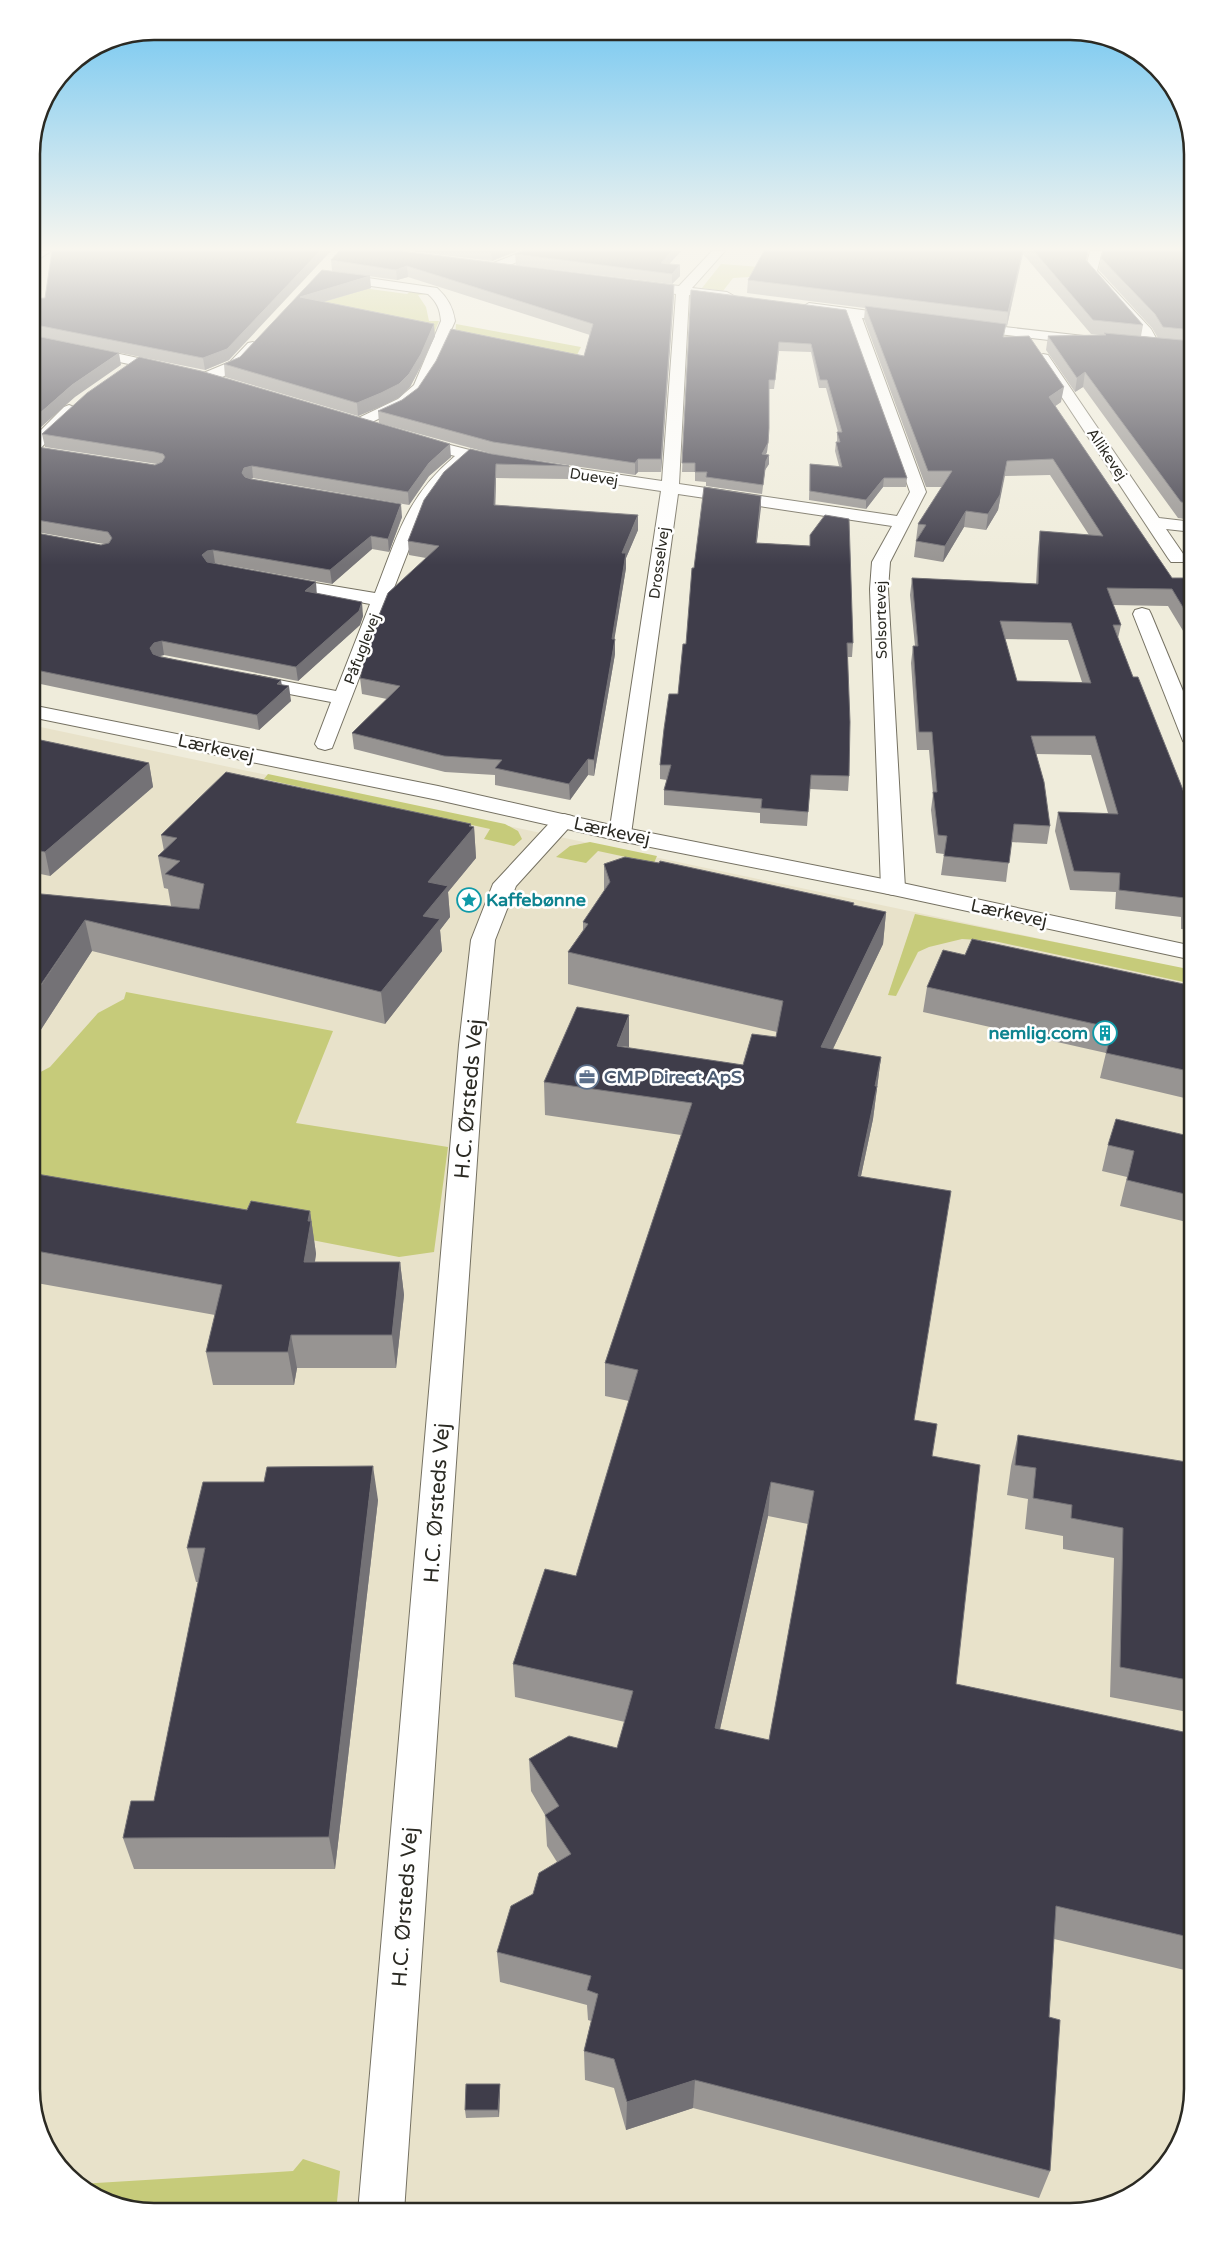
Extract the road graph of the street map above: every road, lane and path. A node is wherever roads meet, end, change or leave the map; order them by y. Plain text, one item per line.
1 (109, 356) edge
2 (244, 356) edge
3 (433, 356) edge
4 (679, 356) edge
5 (868, 356) edge
6 (1041, 356) edge
7 (140, 362) junction
8 (124, 372) edge
9 (194, 374) junction
10 (229, 384) edge
11 (79, 402) edge
12 (342, 419) edge
13 (357, 424) junction
14 (375, 429) edge
15 (403, 437) edge
16 (40, 441) edge
17 (40, 452) edge
18 (51, 454) edge
19 (466, 455) junction
20 (670, 489) junction
21 (396, 509) edge
22 (415, 513) junction
23 (901, 522) junction
24 (1155, 523) junction
25 (1184, 526) edge
26 (1177, 558) dead end
27 (264, 579) edge
28 (381, 600) junction
29 (1142, 614) dead end
30 (239, 678) edge
31 (343, 698) junction
32 (40, 712) edge
33 (1184, 718) edge
34 (325, 744) dead end
35 (564, 821) junction
36 (620, 834) junction
37 (892, 888) junction
38 (1184, 951) edge
39 (383, 2203) edge

1 - 7 street
2 - 9 street
3 - 13 street
4 - 20 street, Drosselvej
5 - 23 street, Solsortevej
6 - 24 street, Allikevej
7 - 8 street
7 - 9 street
9 - 10 street
11 - 16 street
12 - 13 street
13 - 14 street
15 - 19 street, Duevej
17 - 18 street
19 - 20 street, Duevej
19 - 22 street, Påfuglevej
20 - 23 street, Duevej
20 - 36 street, Drosselvej
21 - 22 street
22 - 28 street, Påfuglevej
23 - 37 street, Solsortevej
24 - 25 street
24 - 26 street, Allikevej
27 - 28 street, Påfuglevej
28 - 31 street, Påfuglevej
29 - 33 street
30 - 31 street, Påfuglevej
31 - 34 street, Påfuglevej
32 - 35 street, Lærkevej
35 - 36 street, Lærkevej
35 - 39 street, H.C. Ørsteds Vej
36 - 37 street, Lærkevej
37 - 38 street, Lærkevej

